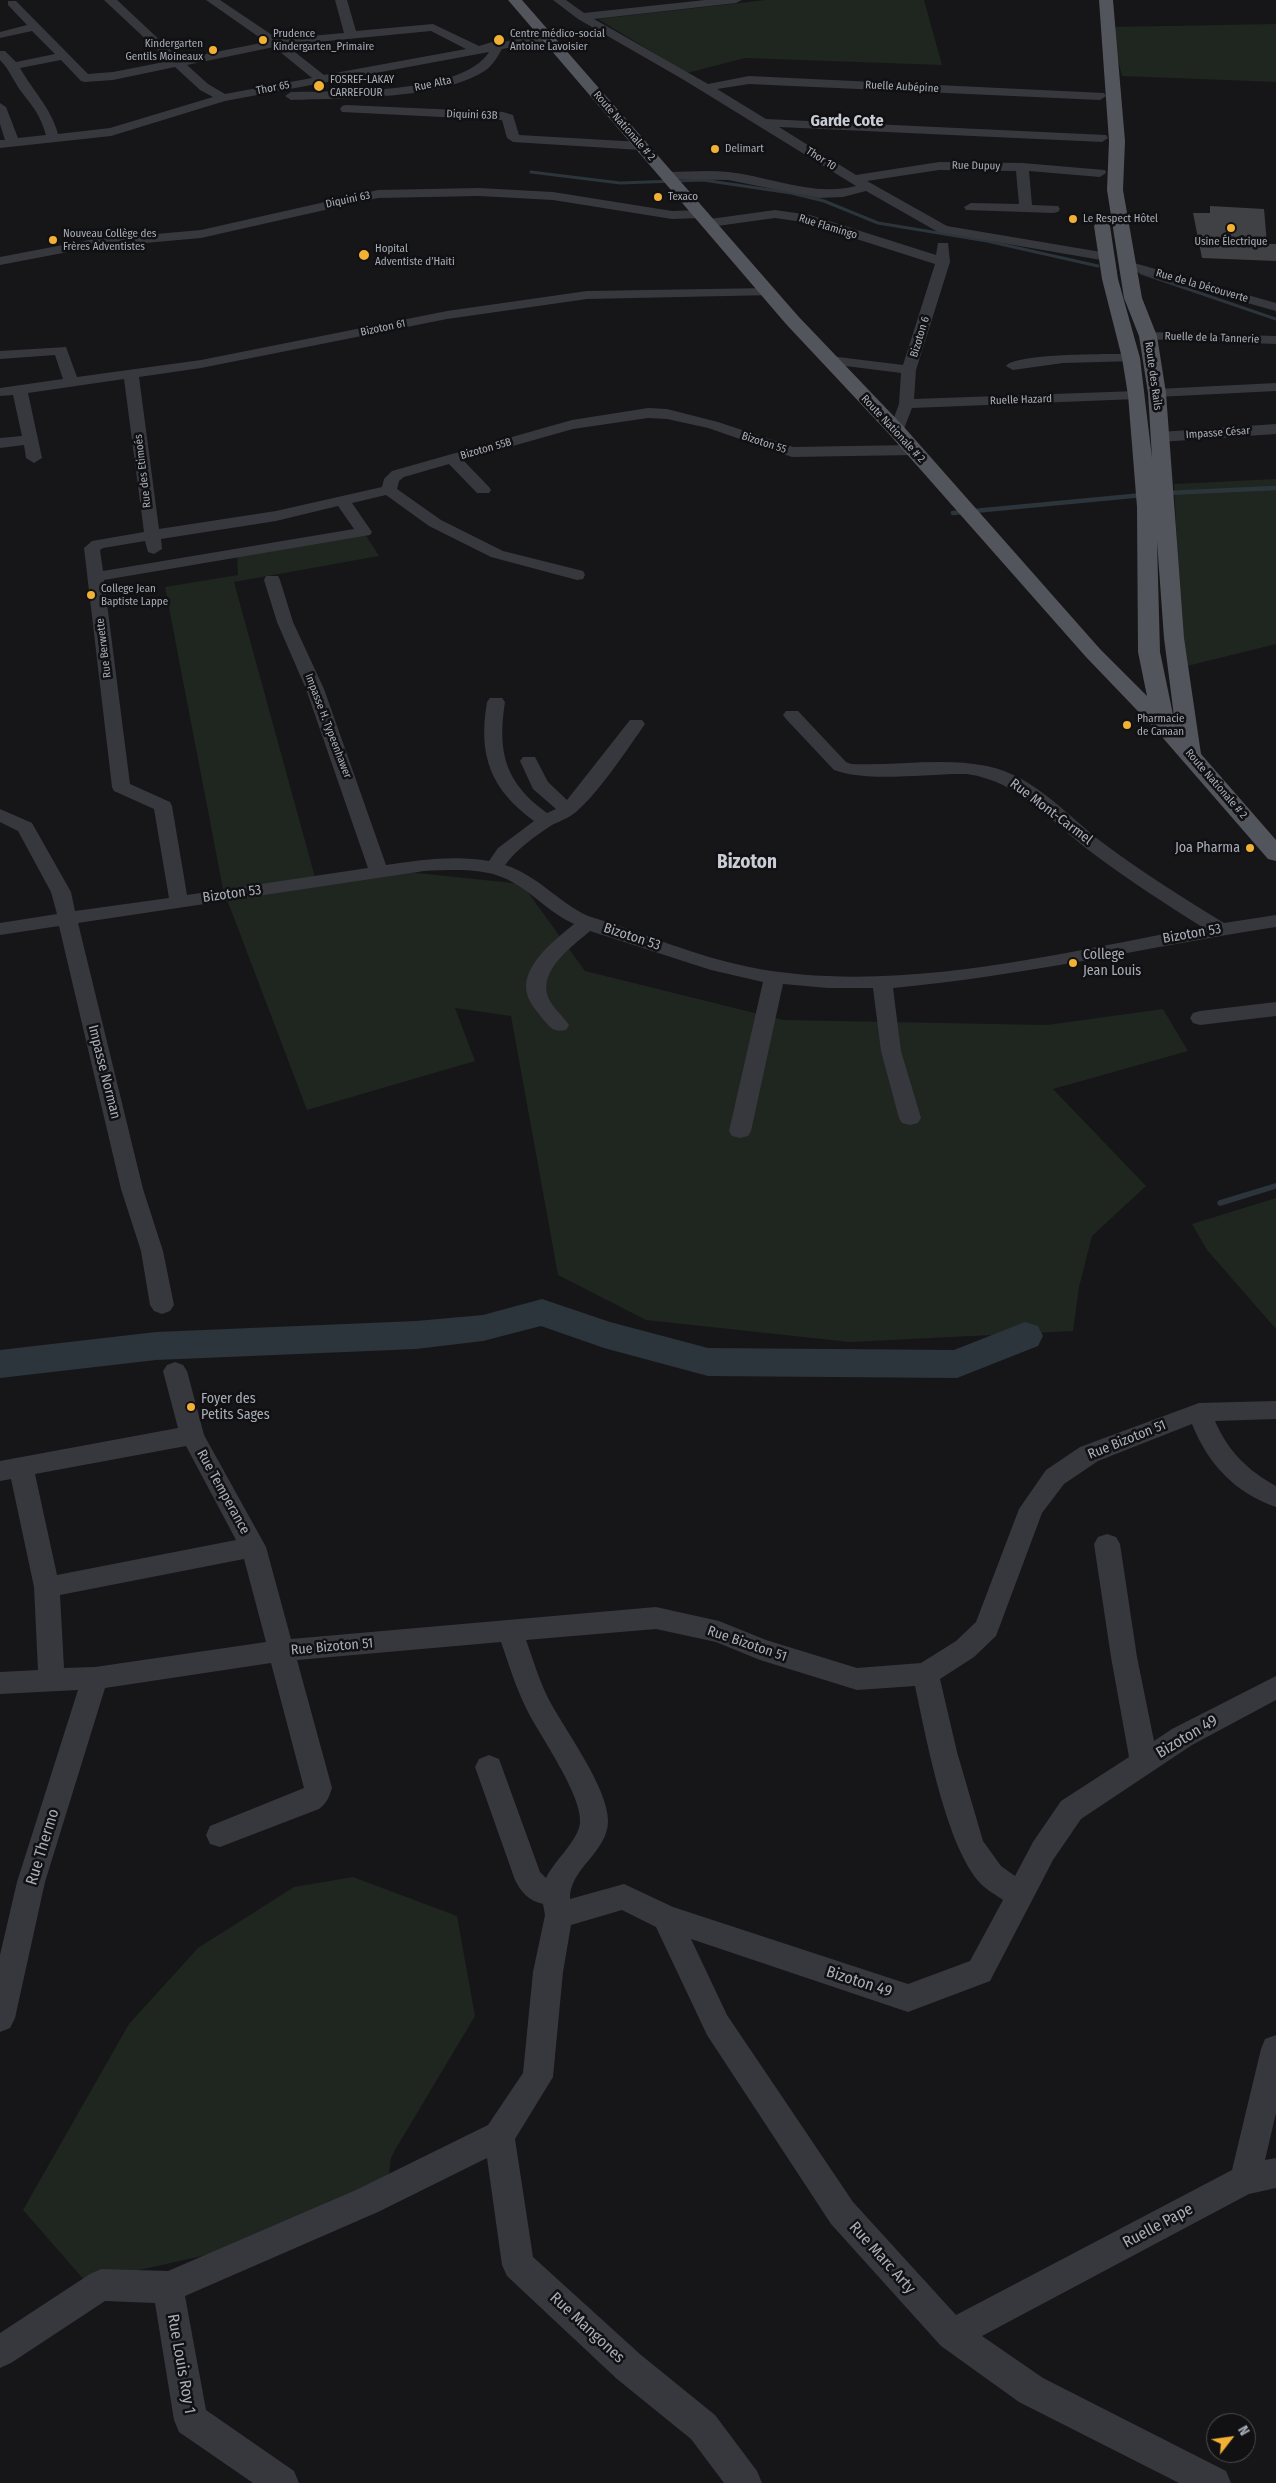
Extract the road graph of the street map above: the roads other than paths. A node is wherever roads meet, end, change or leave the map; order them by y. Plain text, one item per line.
1 (29, 0) edge
2 (110, 0) edge
3 (212, 0) edge
4 (341, 0) edge
5 (515, 0) edge
6 (559, 0) edge
7 (736, 0) edge
8 (1094, 0) edge
9 (1106, 0) edge
10 (6, 4) edge
11 (582, 17) junction
12 (35, 27) junction
13 (0, 35) edge
14 (351, 35) junction
15 (547, 37) junction
16 (276, 43) junction
17 (499, 44) junction
18 (476, 49) junction
19 (1, 54) edge
20 (63, 56) junction
21 (179, 63) junction
22 (13, 66) junction
23 (321, 79) junction
24 (705, 88) junction
25 (1100, 96) junction
26 (228, 97) junction
27 (0, 107) edge
28 (346, 109) dead end
29 (762, 123) junction
30 (53, 138) junction
31 (1102, 138) junction
32 (13, 143) junction
33 (0, 144) edge
34 (641, 146) junction
35 (1022, 167) junction
36 (1100, 173) junction
37 (667, 176) junction
38 (854, 179) junction
39 (867, 187) junction
40 (1097, 190) dead end
41 (971, 207) dead end
42 (1026, 208) junction
43 (1053, 209) dead end
44 (1100, 209) dead end
45 (705, 218) junction
46 (943, 236) junction
47 (1107, 259) junction
48 (0, 261) edge
49 (943, 262) junction
50 (1129, 272) junction
51 (768, 292) junction
52 (1276, 296) edge
53 (1254, 301) junction
54 (1276, 307) edge
55 (1148, 336) junction
56 (1276, 340) edge
57 (0, 355) edge
58 (1131, 358) junction
59 (830, 360) junction
60 (1012, 366) dead end
61 (909, 370) junction
62 (131, 374) junction
63 (72, 383) junction
64 (1276, 388) edge
65 (20, 390) junction
66 (0, 392) edge
67 (1157, 393) junction
68 (1137, 395) junction
69 (906, 404) junction
70 (648, 413) joint
71 (1276, 429) edge
72 (897, 431) junction
73 (1160, 437) junction
74 (28, 440) junction
75 (0, 443) edge
76 (913, 450) junction
77 (34, 458) dead end
78 (452, 459) junction
79 (1154, 485) junction
80 (389, 490) junction
81 (483, 490) dead end
82 (342, 500) junction
83 (1156, 507) junction
84 (150, 536) junction
85 (158, 566) junction
86 (577, 575) dead end
87 (96, 577) junction
88 (272, 580) dead end
89 (1149, 652) junction
90 (1093, 653) junction
91 (496, 702) dead end
92 (792, 715) dead end
93 (636, 724) dead end
94 (1164, 725) junction
95 (1190, 755) junction
96 (528, 761) dead end
97 (568, 810) junction
98 (0, 815) edge
99 (546, 821) junction
100 (1276, 854) edge
101 (494, 868) junction
102 (379, 873) junction
103 (179, 902) junction
104 (66, 920) junction
105 (1276, 920) edge
106 (588, 922) junction
107 (1218, 928) junction
108 (0, 929) edge
109 (774, 977) junction
110 (882, 981) junction
111 (1276, 1009) edge
112 (1200, 1018) dead end
113 (559, 1025) dead end
114 (910, 1118) dead end
115 (740, 1131) dead end
116 (162, 1304) dead end
117 (175, 1371) dead end
118 (1276, 1410) edge
119 (1198, 1412) junction
120 (192, 1435) junction
121 (11, 1469) edge
122 (1276, 1497) edge
123 (1107, 1544) dead end
124 (253, 1547) junction
125 (47, 1587) junction
126 (510, 1631) junction
127 (280, 1651) junction
128 (926, 1674) junction
129 (95, 1678) junction
130 (52, 1681) junction
131 (0, 1684) edge
132 (1276, 1687) edge
133 (1144, 1762) junction
134 (490, 1767) dead end
135 (220, 1836) dead end
136 (1020, 1896) junction
137 (557, 1904) junction
138 (666, 1918) junction
139 (0, 2018) edge
140 (1276, 2048) edge
141 (499, 2136) junction
142 (1276, 2173) edge
143 (1245, 2180) junction
144 (168, 2287) junction
145 (952, 2335) junction
146 (0, 2352) edge
147 (282, 2483) edge
148 (745, 2483) edge
149 (1214, 2483) edge

1 - 10 street
2 - 21 street
3 - 16 street
4 - 14 street
5 - 15 main road, Route Nationale # 2
6 - 11 street, Thor 10
7 - 11 street
8 - 25 main road
9 - 50 main road, Route des Rails
10 - 12 street
11 - 24 street, Thor 10
12 - 13 street
12 - 20 street
14 - 16 street
14 - 18 street
15 - 17 street, Thor 65
15 - 34 main road, Route Nationale # 2
16 - 21 street
16 - 23 street
17 - 18 street, Thor 65
17 - 26 street, Rue Alta
18 - 23 street, Thor 65
19 - 22 street
20 - 21 street
20 - 22 street
21 - 26 street
22 - 30 street
23 - 26 street, Thor 65
24 - 25 street, Ruelle Aubépine
24 - 29 street, Thor 10
25 - 31 main road
26 - 30 street, Thor 65
27 - 32 street
28 - 34 street, Diquini 63B
29 - 31 street
29 - 38 street, Thor 10
30 - 32 street, Thor 65
31 - 36 main road
32 - 33 street, Thor 65
34 - 37 main road, Route Nationale # 2
35 - 36 street, Rue Dupuy
35 - 38 street, Rue Dupuy
35 - 42 street
36 - 40 main road
37 - 39 street
37 - 45 main road, Route Nationale # 2
38 - 39 street, Thor 10
39 - 46 street, Thor 10
41 - 42 street
42 - 43 street
44 - 47 main road, Route des Rails
45 - 48 street, Diquini 63
45 - 49 street, Rue Flamingo
45 - 51 main road, Route Nationale # 2
46 - 47 street, Thor 10
46 - 49 street, Bizoton 6
47 - 58 main road, Route des Rails
49 - 61 street, Bizoton 6
50 - 53 street, Rue de la Découverte
50 - 55 main road, Route des Rails
51 - 59 main road, Route Nationale # 2
51 - 62 street, Bizoton 61
52 - 53 street
53 - 54 street, Rue de la Découverte
55 - 56 street, Ruelle de la Tannerie
55 - 67 main road, Route des Rails
57 - 63 street
58 - 60 street
58 - 68 main road, Route des Rails
59 - 61 street
59 - 72 main road, Route Nationale # 2
61 - 69 street, Bizoton 6
62 - 63 street, Bizoton 61
62 - 84 street, Rue des Etimoés
63 - 65 street, Bizoton 61
64 - 67 street
65 - 66 street, Bizoton 61
65 - 74 street
67 - 73 main road, Route des Rails
68 - 69 street, Ruelle Hazard
68 - 79 main road, Route des Rails
69 - 72 street, Bizoton 6
70 - 76 street, Bizoton 55
70 - 78 street, Bizoton 55B
71 - 73 street, Impasse César
72 - 76 main road, Route Nationale # 2
73 - 79 main road, Route des Rails
74 - 75 street
74 - 77 street
76 - 90 main road, Route Nationale # 2
78 - 80 street, Bizoton 55B
78 - 81 street
79 - 83 main road, Route des Rails
80 - 82 street, Rue Berwette
80 - 86 street
82 - 84 street, Rue Berwette
82 - 85 street
83 - 89 main road, Route des Rails
83 - 95 main road, Route des Rails
84 - 85 street, Rue des Etimoés
84 - 87 street, Rue Berwette
85 - 87 street
87 - 103 street, Rue Berwette
88 - 102 street, Impasse H. Typeenhawer
89 - 90 main road
89 - 94 main road, Route des Rails
90 - 94 main road, Route Nationale # 2
91 - 99 street
92 - 107 street, Rue Mont-Carmel
93 - 97 street
94 - 95 main road, Route Nationale # 2
95 - 100 main road, Route Nationale # 2
96 - 97 street
97 - 99 street
98 - 104 street, Impasse Norman
99 - 101 street
101 - 102 street, Bizoton 53
101 - 106 street, Bizoton 53
102 - 103 street, Bizoton 53
103 - 104 street, Bizoton 53
104 - 108 street, Bizoton 53
104 - 116 street, Impasse Norman
105 - 107 street, Bizoton 53
106 - 109 street, Bizoton 53
106 - 113 street
107 - 110 street, Bizoton 53
109 - 110 street, Bizoton 53
109 - 115 street
110 - 114 street
111 - 112 street
117 - 120 street
118 - 119 street, Rue Bizoton 51
119 - 122 street
119 - 128 street, Rue Bizoton 51
120 - 121 street, Rue Temperance
120 - 124 street, Rue Temperance
121 - 125 street
123 - 133 street
124 - 125 street
124 - 127 street, Rue Temperance
125 - 130 street
126 - 127 street, Rue Bizoton 51
126 - 128 street, Rue Bizoton 51
126 - 137 street
127 - 129 street, Rue Bizoton 51
127 - 135 street, Rue Temperance
128 - 136 street
129 - 130 street, Rue Bizoton 51
129 - 139 street, Rue Thermo
130 - 131 street, Rue Bizoton 51
132 - 133 street, Bizoton 49
133 - 136 street, Bizoton 49
134 - 137 street
136 - 138 street, Bizoton 49
137 - 138 street, Bizoton 49
137 - 141 street
138 - 145 street, Rue Marc Arty
140 - 143 street
141 - 144 street
141 - 148 street, Rue Mangones
142 - 143 street, Ruelle Pape
143 - 145 street, Ruelle Pape
144 - 146 street
144 - 147 street, Rue Louis Roy 1
145 - 149 street, Rue Marc Arty

